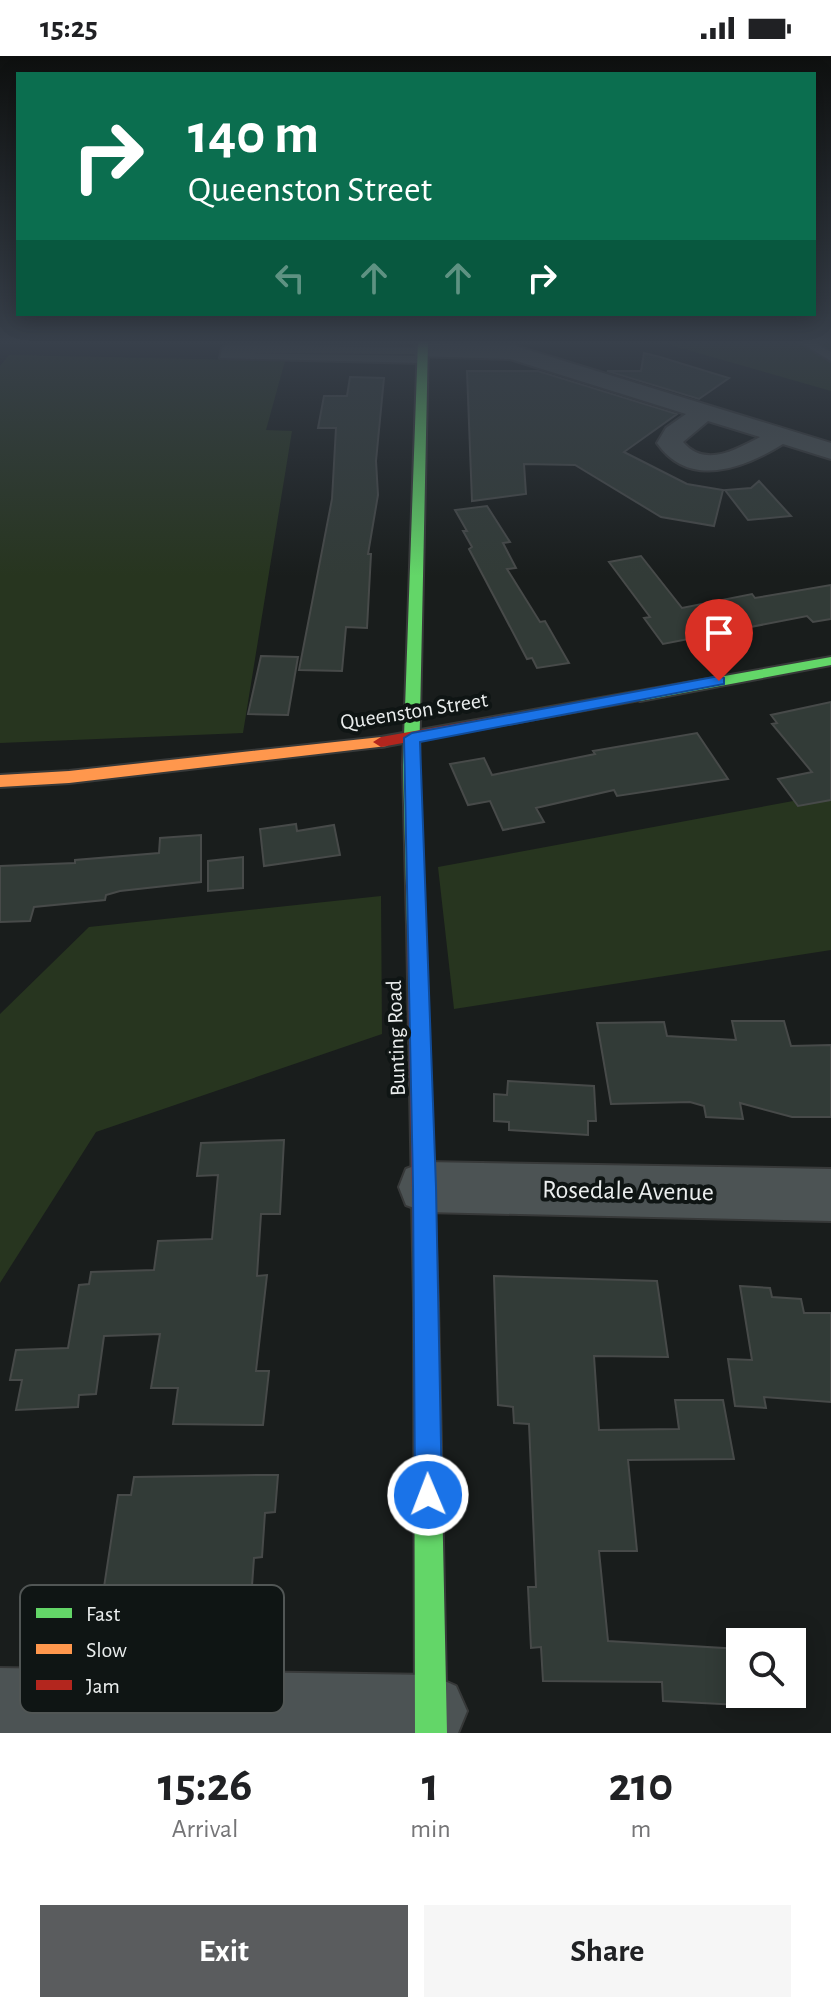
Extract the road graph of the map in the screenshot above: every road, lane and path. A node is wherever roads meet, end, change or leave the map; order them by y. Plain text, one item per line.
1 (421, 419) edge
2 (695, 419) edge
3 (729, 419) edge
4 (781, 435) junction
5 (831, 451) edge
6 (831, 661) edge
7 (412, 738) junction
8 (0, 781) edge
9 (425, 1187) junction
10 (831, 1195) edge
11 (0, 1704) edge
12 (20, 1705) edge
13 (216, 1713) edge
14 (431, 1722) edge

1 - 7 main road, Bunting Road
2 - 4 street
3 - 4 street
4 - 5 street
6 - 7 main road, Queenston Street
7 - 8 main road, Queenston Street
7 - 9 main road, Bunting Road
9 - 10 street, Rosedale Avenue
9 - 14 main road, Bunting Road
11 - 12 street
13 - 14 street

